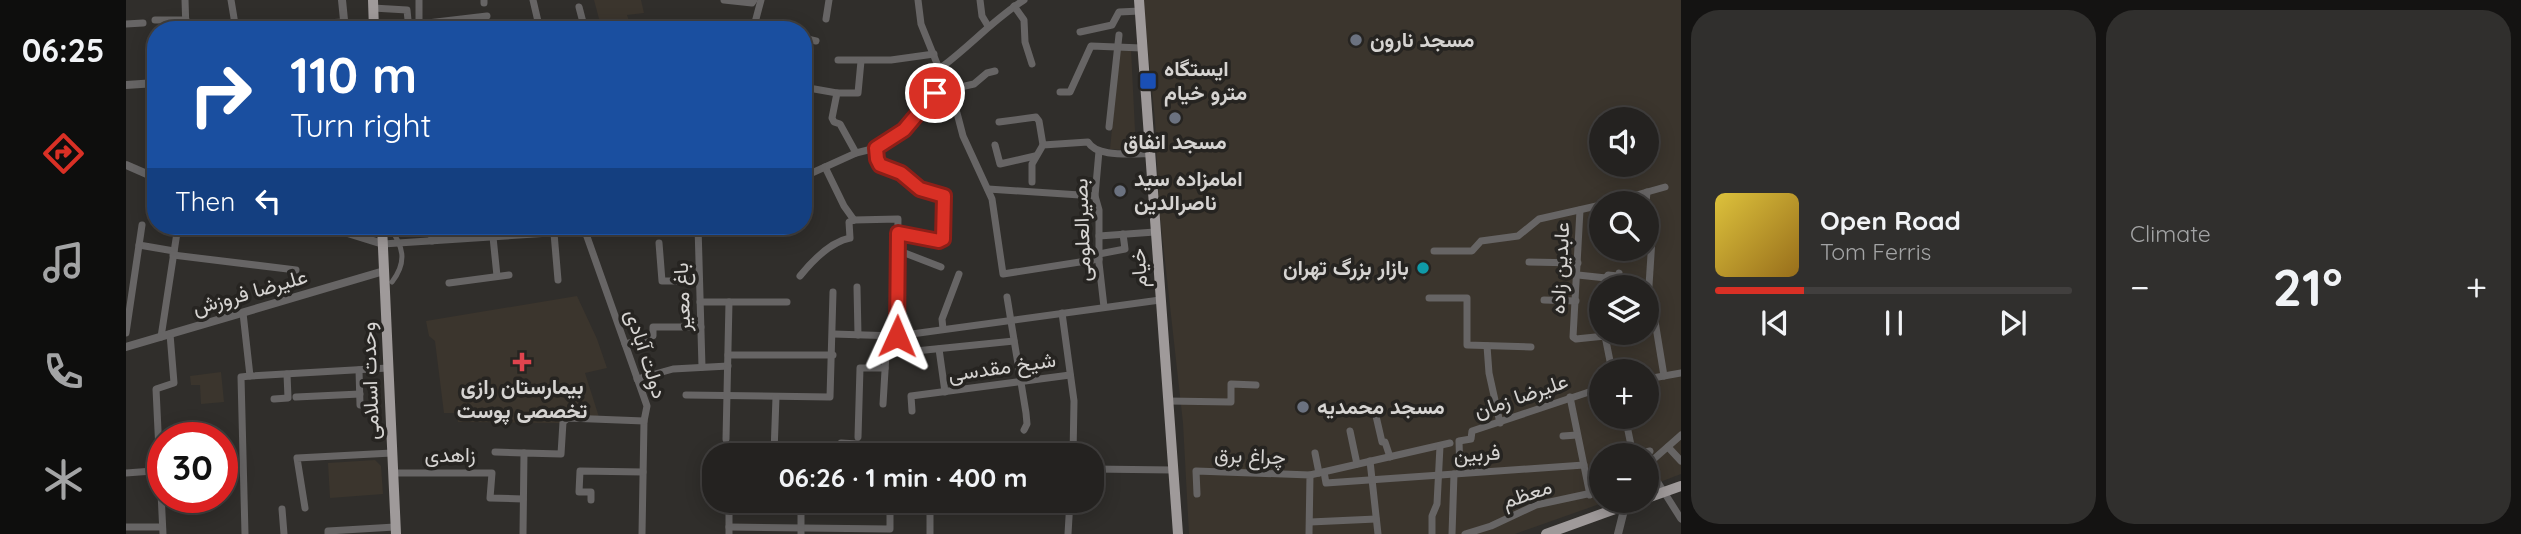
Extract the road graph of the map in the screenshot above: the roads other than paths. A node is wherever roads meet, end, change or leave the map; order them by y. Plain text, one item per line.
1 (185, 0) edge
2 (231, 0) edge
3 (342, 0) edge
4 (419, 0) edge
5 (533, 0) edge
6 (724, 0) edge
7 (754, 0) edge
8 (761, 0) edge
9 (829, 0) edge
10 (918, 0) edge
11 (980, 0) edge
12 (1024, 0) edge
13 (373, 4) edge
14 (1014, 6) junction
15 (1140, 6) edge
16 (579, 7) dead end
17 (487, 16) dead end
18 (155, 19) dead end
19 (826, 19) dead end
20 (186, 20) joint
21 (234, 21) edge
22 (344, 21) edge
23 (408, 21) edge
24 (419, 21) edge
25 (456, 21) edge
26 (538, 21) edge
27 (582, 21) edge
28 (756, 21) edge
29 (143, 23) dead end
30 (126, 24) edge
31 (989, 26) junction
32 (1080, 32) dead end
33 (1119, 35) dead end
34 (812, 40) edge
35 (816, 41) dead end
36 (1118, 47) junction
37 (1142, 48) junction
38 (934, 54) junction
39 (838, 60) dead end
40 (861, 61) junction
41 (1032, 64) dead end
42 (995, 71) dead end
43 (941, 72) junction
44 (147, 84) edge
45 (126, 85) edge
46 (812, 89) edge
47 (947, 90) junction
48 (1060, 92) dead end
49 (837, 93) junction
50 (999, 122) dead end
51 (1110, 127) dead end
52 (995, 145) dead end
53 (1043, 145) junction
54 (876, 148) junction
55 (1099, 151) junction
56 (856, 153) junction
57 (1150, 154) junction
58 (1035, 156) junction
59 (126, 165) edge
60 (825, 167) junction
61 (812, 173) edge
62 (147, 174) edge
63 (1032, 182) dead end
64 (1665, 187) dead end
65 (988, 189) junction
66 (1651, 191) edge
67 (1095, 196) junction
68 (1589, 208) edge
69 (1580, 211) junction
70 (854, 220) junction
71 (142, 225) dead end
72 (1156, 232) junction
73 (898, 233) junction
74 (1122, 234) junction
75 (177, 235) edge
76 (354, 235) edge
77 (382, 235) edge
78 (395, 235) edge
79 (432, 235) edge
80 (524, 235) edge
81 (554, 235) edge
82 (587, 235) edge
83 (698, 235) edge
84 (1099, 236) junction
85 (493, 237) junction
86 (432, 241) junction
87 (401, 243) junction
88 (659, 243) dead end
89 (383, 244) junction
90 (139, 245) junction
91 (897, 250) junction
92 (1434, 251) dead end
93 (174, 253) junction
94 (1099, 256) junction
95 (1651, 261) edge
96 (1529, 262) dead end
97 (1578, 263) junction
98 (941, 267) dead end
99 (296, 270) dead end
100 (384, 271) junction
101 (960, 274) dead end
102 (509, 275) dead end
103 (1578, 275) junction
104 (497, 276) junction
105 (800, 276) dead end
106 (1589, 276) edge
107 (558, 280) dead end
108 (699, 281) junction
109 (392, 282) dead end
110 (449, 283) dead end
111 (857, 287) dead end
112 (833, 292) dead end
113 (1007, 297) dead end
114 (1429, 298) dead end
115 (1160, 300) junction
116 (1544, 300) dead end
117 (1576, 301) junction
118 (700, 302) junction
119 (729, 302) junction
120 (787, 302) dead end
121 (1104, 307) junction
122 (243, 313) junction
123 (1062, 313) junction
124 (1011, 320) junction
125 (701, 327) junction
126 (943, 329) junction
127 (126, 333) edge
128 (833, 334) junction
129 (858, 335) junction
130 (165, 336) junction
131 (897, 336) junction
132 (1014, 341) junction
133 (625, 344) junction
134 (1487, 346) junction
135 (126, 347) edge
136 (1531, 347) dead end
137 (939, 349) junction
138 (897, 353) junction
139 (728, 355) junction
140 (833, 355) junction
141 (1610, 359) edge
142 (702, 366) junction
143 (728, 366) junction
144 (388, 368) junction
145 (885, 368) junction
146 (359, 370) junction
147 (1681, 373) edge
148 (287, 374) junction
149 (1070, 375) junction
150 (250, 376) junction
151 (1664, 376) junction
152 (1659, 377) edge
153 (637, 379) junction
154 (1021, 382) junction
155 (1256, 385) dead end
156 (1589, 391) edge
157 (945, 392) junction
158 (360, 394) junction
159 (686, 395) dead end
160 (727, 396) junction
161 (296, 397) dead end
162 (776, 397) junction
163 (1570, 397) junction
164 (274, 399) dead end
165 (1168, 401) junction
166 (883, 404) dead end
167 (360, 405) dead end
168 (912, 411) dead end
169 (1376, 416) dead end
170 (644, 421) junction
171 (1500, 423) junction
172 (1024, 430) dead end
173 (1350, 431) dead end
174 (1577, 435) junction
175 (1681, 435) edge
176 (1563, 436) dead end
177 (726, 439) dead end
178 (774, 443) edge
179 (841, 443) edge
180 (1073, 443) edge
181 (1450, 443) dead end
182 (1440, 446) junction
183 (1668, 447) junction
184 (495, 452) dead end
185 (392, 453) junction
186 (524, 453) junction
187 (1315, 453) dead end
188 (1659, 455) edge
189 (1390, 457) junction
190 (1370, 461) junction
191 (1681, 461) edge
192 (1357, 464) junction
193 (1584, 465) junction
194 (1104, 469) edge
195 (1173, 470) junction
196 (147, 471) edge
197 (643, 472) junction
198 (1321, 472) junction
199 (126, 473) edge
200 (393, 473) junction
201 (1457, 473) junction
202 (1310, 475) junction
203 (1438, 475) junction
204 (1372, 480) junction
205 (1659, 481) edge
206 (1681, 486) edge
207 (1589, 490) edge
208 (1666, 491) junction
209 (1659, 494) edge
210 (1197, 495) dead end
211 (1589, 495) edge
212 (523, 499) junction
213 (591, 500) dead end
214 (305, 508) dead end
215 (282, 509) dead end
216 (729, 513) edge
217 (801, 513) edge
218 (890, 513) edge
219 (930, 513) edge
220 (1069, 513) edge
221 (1606, 513) edge
222 (1623, 513) edge
223 (1376, 519) junction
224 (1681, 519) edge
225 (1310, 522) junction
226 (126, 527) edge
227 (162, 530) edge
228 (395, 530) edge
229 (729, 531) edge
230 (801, 531) edge
231 (869, 531) edge
232 (1553, 533) edge
233 (245, 534) edge
234 (284, 534) edge
235 (328, 534) edge
236 (523, 534) edge
237 (642, 534) edge
238 (930, 534) edge
239 (1068, 534) edge
240 (1178, 534) edge
241 (1309, 534) edge
242 (1378, 534) edge
243 (1432, 534) edge
244 (1452, 534) edge
245 (1465, 534) edge
246 (1618, 534) edge

1 - 20 street
2 - 21 street
3 - 22 street
4 - 24 street
5 - 26 street
6 - 7 street
8 - 28 street
9 - 19 street
10 - 38 street
11 - 31 street
12 - 14 street
13 - 23 street
14 - 31 street
14 - 41 street
15 - 32 street
15 - 37 main road, خیام
16 - 27 street
17 - 25 street
18 - 20 street
29 - 30 street
31 - 43 street
33 - 36 street
34 - 35 street
36 - 37 street
36 - 48 street
36 - 51 street
37 - 57 main road, خیام
38 - 40 street
38 - 43 street
39 - 40 street
40 - 49 street
42 - 47 street
43 - 47 street
43 - 54 street
44 - 45 street
46 - 49 street
47 - 65 street
49 - 56 street
50 - 53 street
52 - 58 street
53 - 55 street
53 - 58 street
54 - 56 street
54 - 73 street
55 - 57 street
55 - 67 street, بصیرالعلومی
56 - 60 street
57 - 72 main road, خیام
58 - 63 street
59 - 62 street
60 - 61 street
60 - 70 street
64 - 66 street
65 - 67 street
65 - 94 street
67 - 84 street, بصیرالعلومی
68 - 69 street
69 - 92 street
69 - 97 street, عابدین زاده
70 - 73 street
70 - 105 street
71 - 90 street
72 - 74 street
72 - 115 main road, خیام
73 - 91 street
74 - 84 street
74 - 94 street
75 - 93 street
76 - 89 street
77 - 89 main road, وحدت اسلامی
78 - 87 street
79 - 86 street
80 - 85 street
81 - 107 street
82 - 133 street, دولت آبادی
83 - 108 street, باغ معیر
84 - 94 street, بصیرالعلومی
85 - 86 street
85 - 104 street
86 - 87 street
87 - 89 street
87 - 109 street
88 - 108 street
89 - 100 main road, وحدت اسلامی
90 - 93 street
90 - 127 street
91 - 98 street
91 - 131 street
93 - 99 street
93 - 130 street
94 - 121 street, بصیرالعلومی
95 - 151 street
96 - 97 street
97 - 103 street, عابدین زاده
100 - 122 street, علیرضا فروزش
100 - 144 main road, وحدت اسلامی
101 - 126 street
102 - 104 street
103 - 106 street
103 - 117 street, عابدین زاده
104 - 110 street
108 - 118 street, باغ معیر
111 - 129 street
112 - 128 street
113 - 124 street
114 - 134 street
115 - 121 street
115 - 165 main road, خیام
116 - 117 street
117 - 141 street, عابدین زاده
118 - 119 street
118 - 125 street, باغ معیر
119 - 120 street
119 - 139 street
121 - 123 street
122 - 130 street, علیرضا فروزش
122 - 150 street
123 - 124 street
123 - 149 street
124 - 126 street
124 - 132 street
125 - 133 street
125 - 142 street, باغ معیر
126 - 131 street
128 - 129 street
128 - 140 street
129 - 131 street
130 - 135 street, علیرضا فروزش
130 - 227 street
131 - 138 street
132 - 137 street
132 - 154 street
133 - 153 street, دولت آبادی
134 - 136 street
134 - 171 street
137 - 138 street
137 - 157 street
138 - 145 street
139 - 140 street
139 - 143 street
140 - 162 street
142 - 143 street
142 - 153 street
143 - 160 street
144 - 146 street
144 - 185 main road, وحدت اسلامی
145 - 166 street
145 - 179 street
146 - 148 street
146 - 158 street
147 - 151 street
148 - 150 street
148 - 164 street
149 - 154 street, شیخ مقدسی
149 - 180 street
150 - 233 street
151 - 152 street
153 - 170 street, دولت آبادی
154 - 157 street, شیخ مقدسی
154 - 172 street
155 - 165 street
156 - 163 street, علیرضا زمان
157 - 168 street, شیخ مقدسی
158 - 161 street
158 - 167 street
159 - 160 street
160 - 162 street
160 - 177 street
162 - 178 street
163 - 171 street, علیرضا زمان
163 - 174 street
165 - 195 main road, خیام
169 - 189 street
170 - 186 street
170 - 197 street, دولت آبادی
171 - 201 street, علیرضا زمان
173 - 192 street
174 - 176 street
174 - 193 street
175 - 183 street
181 - 182 street
182 - 189 street
182 - 203 street
183 - 188 street
183 - 191 street
184 - 186 street
185 - 200 main road, وحدت اسلامی
185 - 214 street
186 - 212 street
187 - 198 street
189 - 190 street
190 - 192 street
190 - 204 street
192 - 198 street
193 - 201 street, فربین
193 - 207 street
194 - 195 street
195 - 240 main road, خیام
196 - 199 street
197 - 213 street
197 - 237 street, دولت آبادی
198 - 202 street
198 - 204 street, فربین
200 - 212 street, زاهدی
200 - 228 main road, وحدت اسلامی
201 - 203 street, فربین
201 - 244 street
202 - 210 street, چراغ برق
202 - 225 street, چراغ برق
203 - 204 street, فربین
203 - 243 street
204 - 223 street
205 - 208 street
206 - 208 main road
208 - 209 main road
208 - 224 street
211 - 245 street, معظم
212 - 236 street
215 - 234 street
216 - 229 street
217 - 230 street
218 - 231 street
219 - 238 street
220 - 239 street
221 - 232 main road
222 - 246 street
223 - 225 street
223 - 242 street
225 - 241 street, چراغ برق
226 - 227 street
228 - 235 street
229 - 230 street
230 - 231 street

